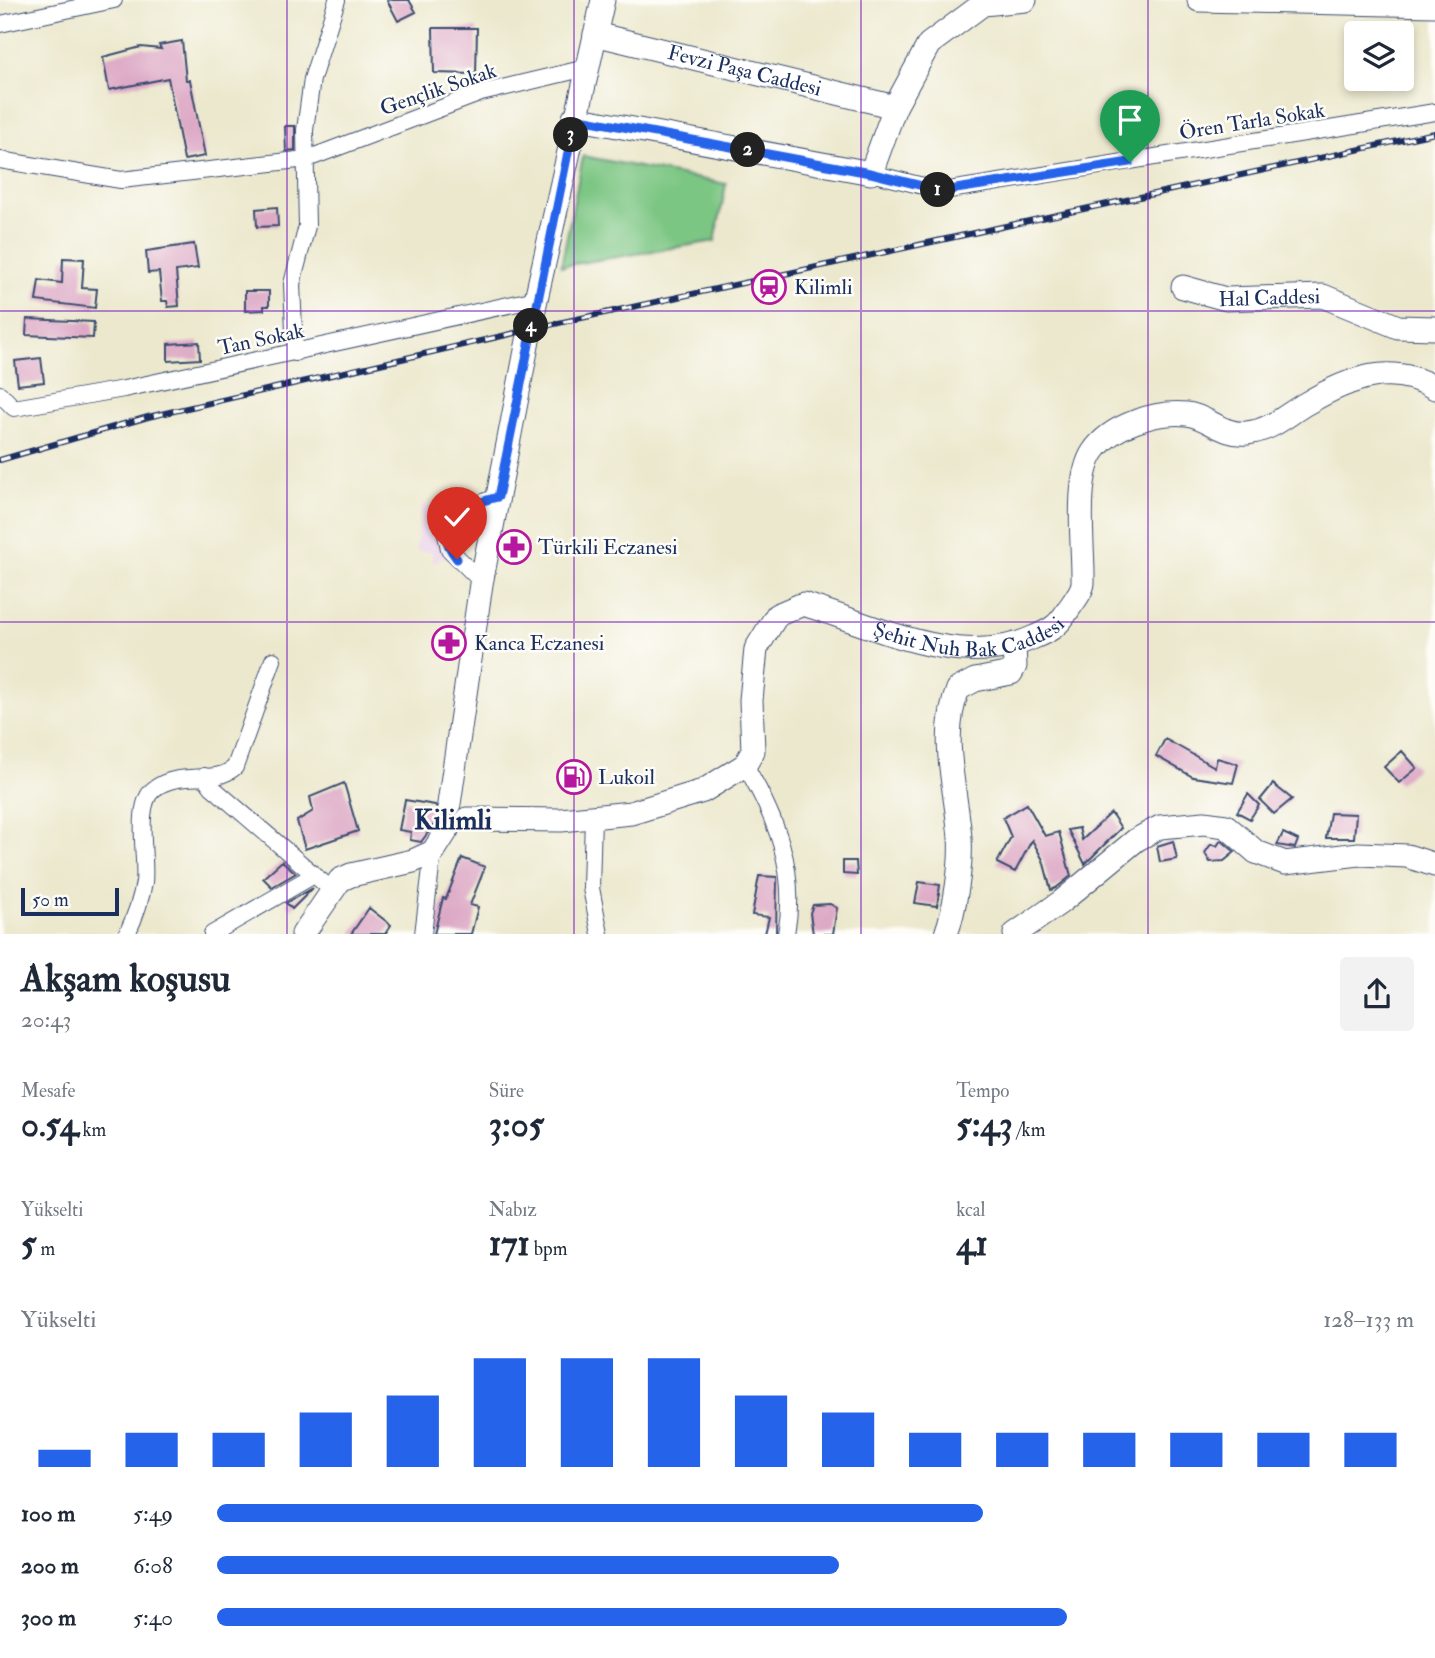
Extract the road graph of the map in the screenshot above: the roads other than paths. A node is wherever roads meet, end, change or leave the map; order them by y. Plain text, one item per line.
1 (114, 0) edge
2 (337, 0) edge
3 (603, 0) edge
4 (1016, 0) edge
5 (1199, 0) edge
6 (1435, 5) edge
7 (0, 24) edge
8 (595, 34) junction
9 (586, 68) junction
10 (895, 107) junction
11 (1435, 112) edge
12 (575, 118) junction
13 (307, 159) junction
14 (0, 160) edge
15 (870, 173) junction
16 (1183, 288) dead end
17 (536, 299) junction
18 (1435, 328) edge
19 (295, 353) junction
20 (1435, 388) edge
21 (0, 394) edge
22 (498, 497) junction
23 (481, 581) junction
24 (1014, 646) junction
25 (273, 660) dead end
26 (745, 765) junction
27 (204, 776) junction
28 (593, 817) junction
29 (457, 825) junction
30 (433, 852) junction
31 (1435, 865) edge
32 (314, 875) junction
33 (333, 891) junction
34 (127, 933) edge
35 (212, 933) edge
36 (303, 933) edge
37 (423, 933) edge
38 (600, 933) edge
39 (786, 933) edge
40 (946, 933) edge
41 (1015, 933) edge

1 - 7 street
2 - 13 street
3 - 8 main road
4 - 10 main road
5 - 6 main road
8 - 9 main road
8 - 10 main road, Fevzi Paşa Caddesi
9 - 12 main road
9 - 13 street, Gençlik Sokak
10 - 15 main road
11 - 15 street, Ören Tarla Sokak
12 - 15 main road
12 - 17 main road
13 - 14 street, Gençlik Sokak
13 - 19 street
16 - 18 main road, Hal Caddesi
17 - 19 street, Tan Sokak
17 - 22 main road
19 - 21 street, Tan Sokak
20 - 24 main road, Şehit Nuh Bak Caddesi
22 - 23 main road
22 - 23 street
23 - 29 main road
24 - 26 main road, Şehit Nuh Bak Caddesi
24 - 40 main road
25 - 27 street
26 - 28 main road
26 - 39 street
27 - 32 street
27 - 34 street
28 - 29 main road
28 - 38 street
29 - 30 main road
30 - 33 main road
30 - 37 street
31 - 41 main road
32 - 33 street
32 - 35 street
33 - 36 main road

